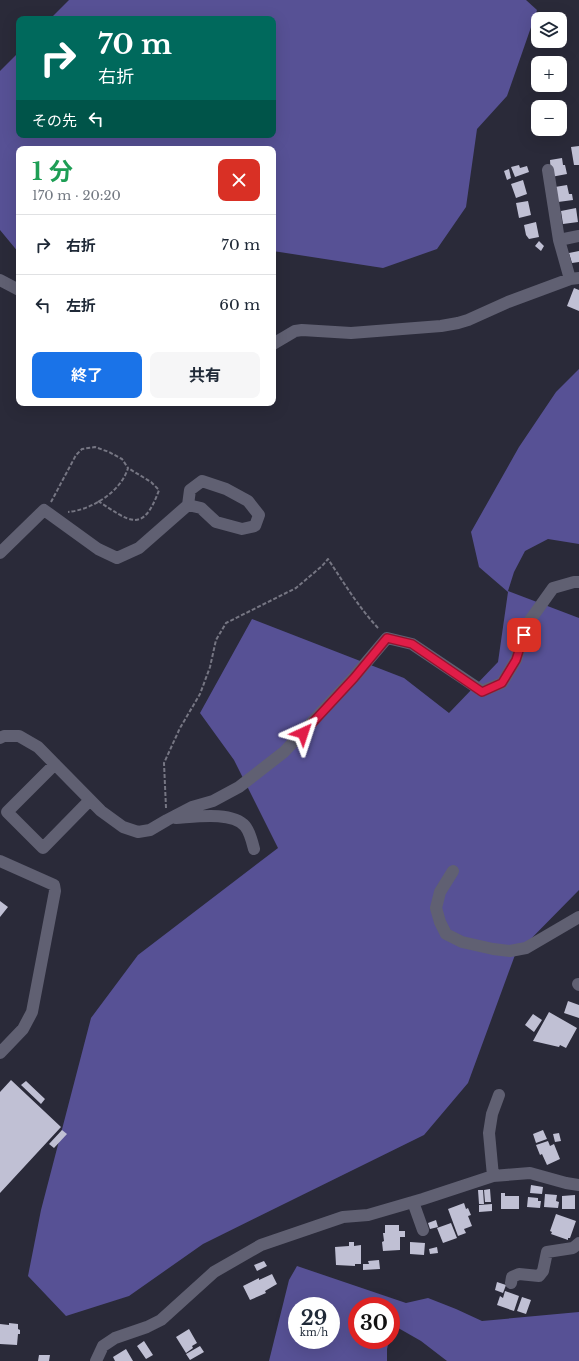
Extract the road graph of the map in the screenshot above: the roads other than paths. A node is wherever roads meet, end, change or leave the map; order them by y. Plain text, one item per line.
1 (548, 170) dead end
2 (579, 236) edge
3 (559, 240) junction
4 (574, 279) edge
5 (0, 280) edge
6 (16, 288) edge
7 (276, 342) edge
8 (188, 505) junction
9 (0, 552) edge
10 (579, 582) edge
11 (0, 738) edge
12 (55, 764) junction
13 (90, 800) junction
14 (169, 819) junction
15 (254, 849) dead end
16 (0, 861) edge
17 (453, 871) dead end
18 (579, 917) edge
19 (0, 1053) edge
20 (499, 1095) dead end
21 (493, 1176) junction
22 (579, 1185) edge
23 (412, 1202) junction
24 (423, 1230) dead end
25 (579, 1243) edge
26 (511, 1283) dead end
27 (96, 1361) edge

1 - 3 street
2 - 3 street
3 - 4 street
4 - 7 street
5 - 6 street
8 - 8 street
8 - 9 street
10 - 14 street
11 - 12 street
12 - 13 street
12 - 13 street
13 - 14 street
14 - 15 street
16 - 19 street
17 - 18 street
20 - 21 street
21 - 22 street
21 - 23 street
23 - 24 street
23 - 27 street
25 - 26 street

